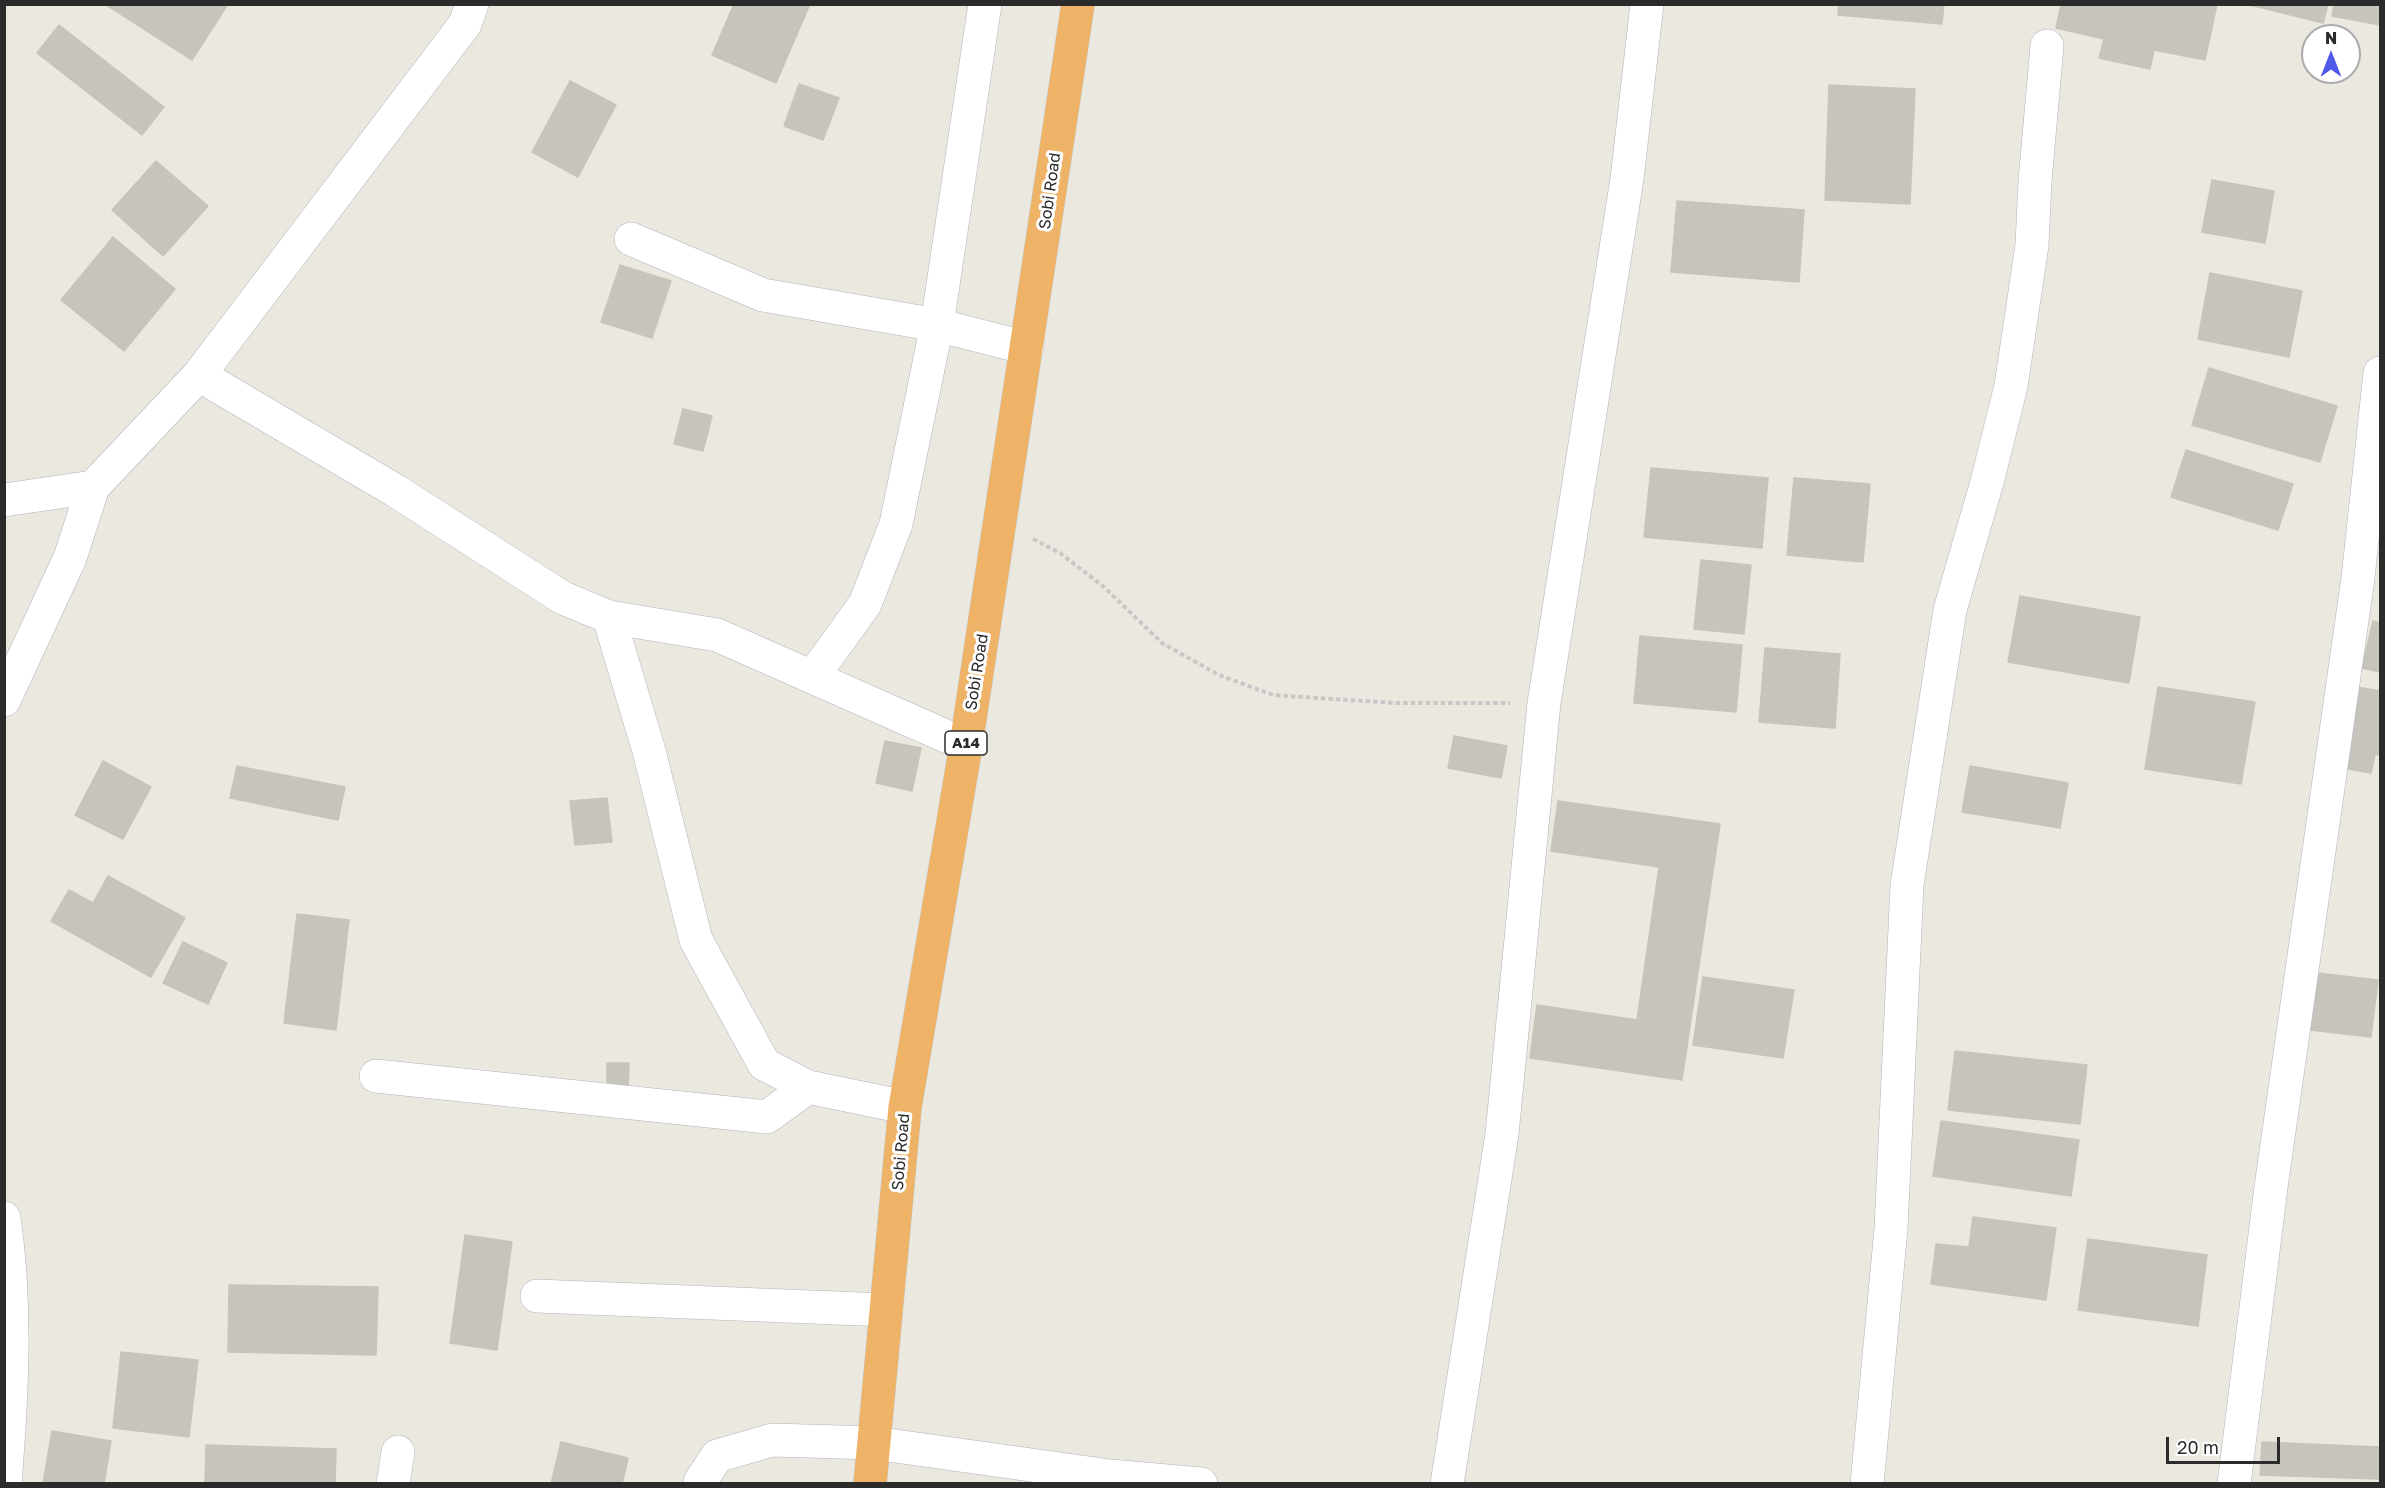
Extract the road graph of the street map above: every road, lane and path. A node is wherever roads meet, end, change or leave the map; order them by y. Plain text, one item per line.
1 (472, 4) edge
2 (985, 4) edge
3 (1078, 4) edge
4 (1647, 4) edge
5 (2048, 46) dead end
6 (631, 239) dead end
7 (937, 325) junction
8 (1027, 348) junction
9 (2380, 373) edge
10 (199, 375) junction
11 (93, 487) junction
12 (4, 500) edge
13 (1000, 522) junction
14 (609, 617) junction
15 (813, 676) junction
16 (4, 700) edge
17 (1544, 703) junction
18 (966, 745) junction
19 (376, 1076) dead end
20 (808, 1087) junction
21 (905, 1107) junction
22 (4, 1218) edge
23 (537, 1296) dead end
24 (886, 1310) junction
25 (874, 1443) junction
26 (700, 1482) edge
27 (4, 1484) edge
28 (870, 1484) edge
29 (1201, 1484) edge
30 (1448, 1484) edge
31 (1867, 1484) edge
32 (2234, 1484) edge

1 - 10 street
2 - 7 street
3 - 8 highway, Sobi Road / A14
4 - 17 street
5 - 31 street
6 - 7 street
7 - 8 street
7 - 15 street
8 - 13 highway, Sobi Road / A14
9 - 32 street
10 - 11 street
10 - 14 street
11 - 12 street
11 - 16 street
13 - 17 path
13 - 18 highway, Sobi Road / A14
14 - 15 street
14 - 20 street
15 - 18 street
17 - 30 street
18 - 21 highway, Sobi Road / A14
19 - 20 street
20 - 21 street
21 - 24 highway, Sobi Road / A14
22 - 27 street
23 - 24 street
24 - 25 highway, Sobi Road / A14
25 - 26 street
25 - 28 highway, Sobi Road / A14
25 - 29 street

